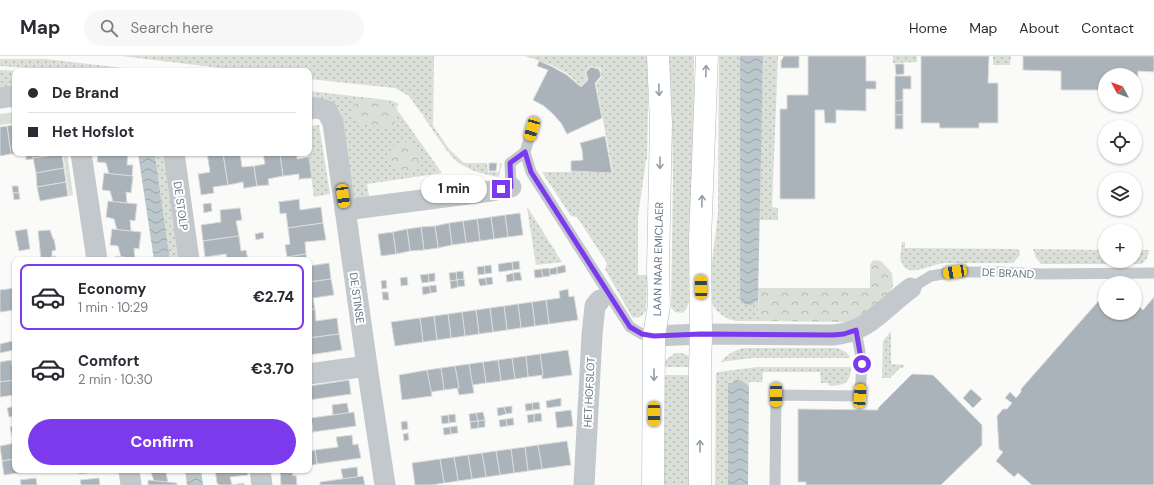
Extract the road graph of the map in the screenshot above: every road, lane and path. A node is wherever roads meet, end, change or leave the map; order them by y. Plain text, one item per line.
1 (658, 56) edge
2 (707, 56) edge
3 (12, 96) edge
4 (0, 98) edge
5 (318, 110) edge
6 (532, 129) dead end
7 (525, 152) junction
8 (81, 156) edge
9 (174, 156) edge
10 (511, 187) joint
11 (345, 210) junction
12 (97, 257) edge
13 (189, 257) edge
14 (1154, 273) edge
15 (911, 288) joint
16 (600, 300) dead end
17 (856, 330) junction
18 (701, 334) junction
19 (654, 336) junction
20 (367, 366) junction
21 (312, 374) edge
22 (129, 473) edge
23 (260, 473) edge
24 (131, 485) edge
25 (262, 485) edge
26 (385, 485) edge
27 (584, 485) edge
28 (653, 485) edge
29 (700, 485) edge
30 (775, 485) edge

1 -> 19 main road, LAAN NAAR EMICLAER
18 -> 2 main road
3 - 4 street
5 - 11 street, DE STINSE
6 - 7 lane
7 - 10 lane
7 - 19 lane
8 - 12 street
9 - 13 street, DE STOLP
10 - 11 street
11 - 20 street, DE STINSE
14 - 15 lane, DE BRAND
15 - 17 street, DE BRAND
16 - 27 street, HET HOFSLOT
17 - 18 street, DE BRAND
17 - 30 lane
18 - 19 street, DE BRAND
29 -> 18 main road
19 -> 28 main road, LAAN NAAR EMICLAER
20 - 21 street
20 - 26 street, DE STINSE
22 - 24 street
23 - 25 street

